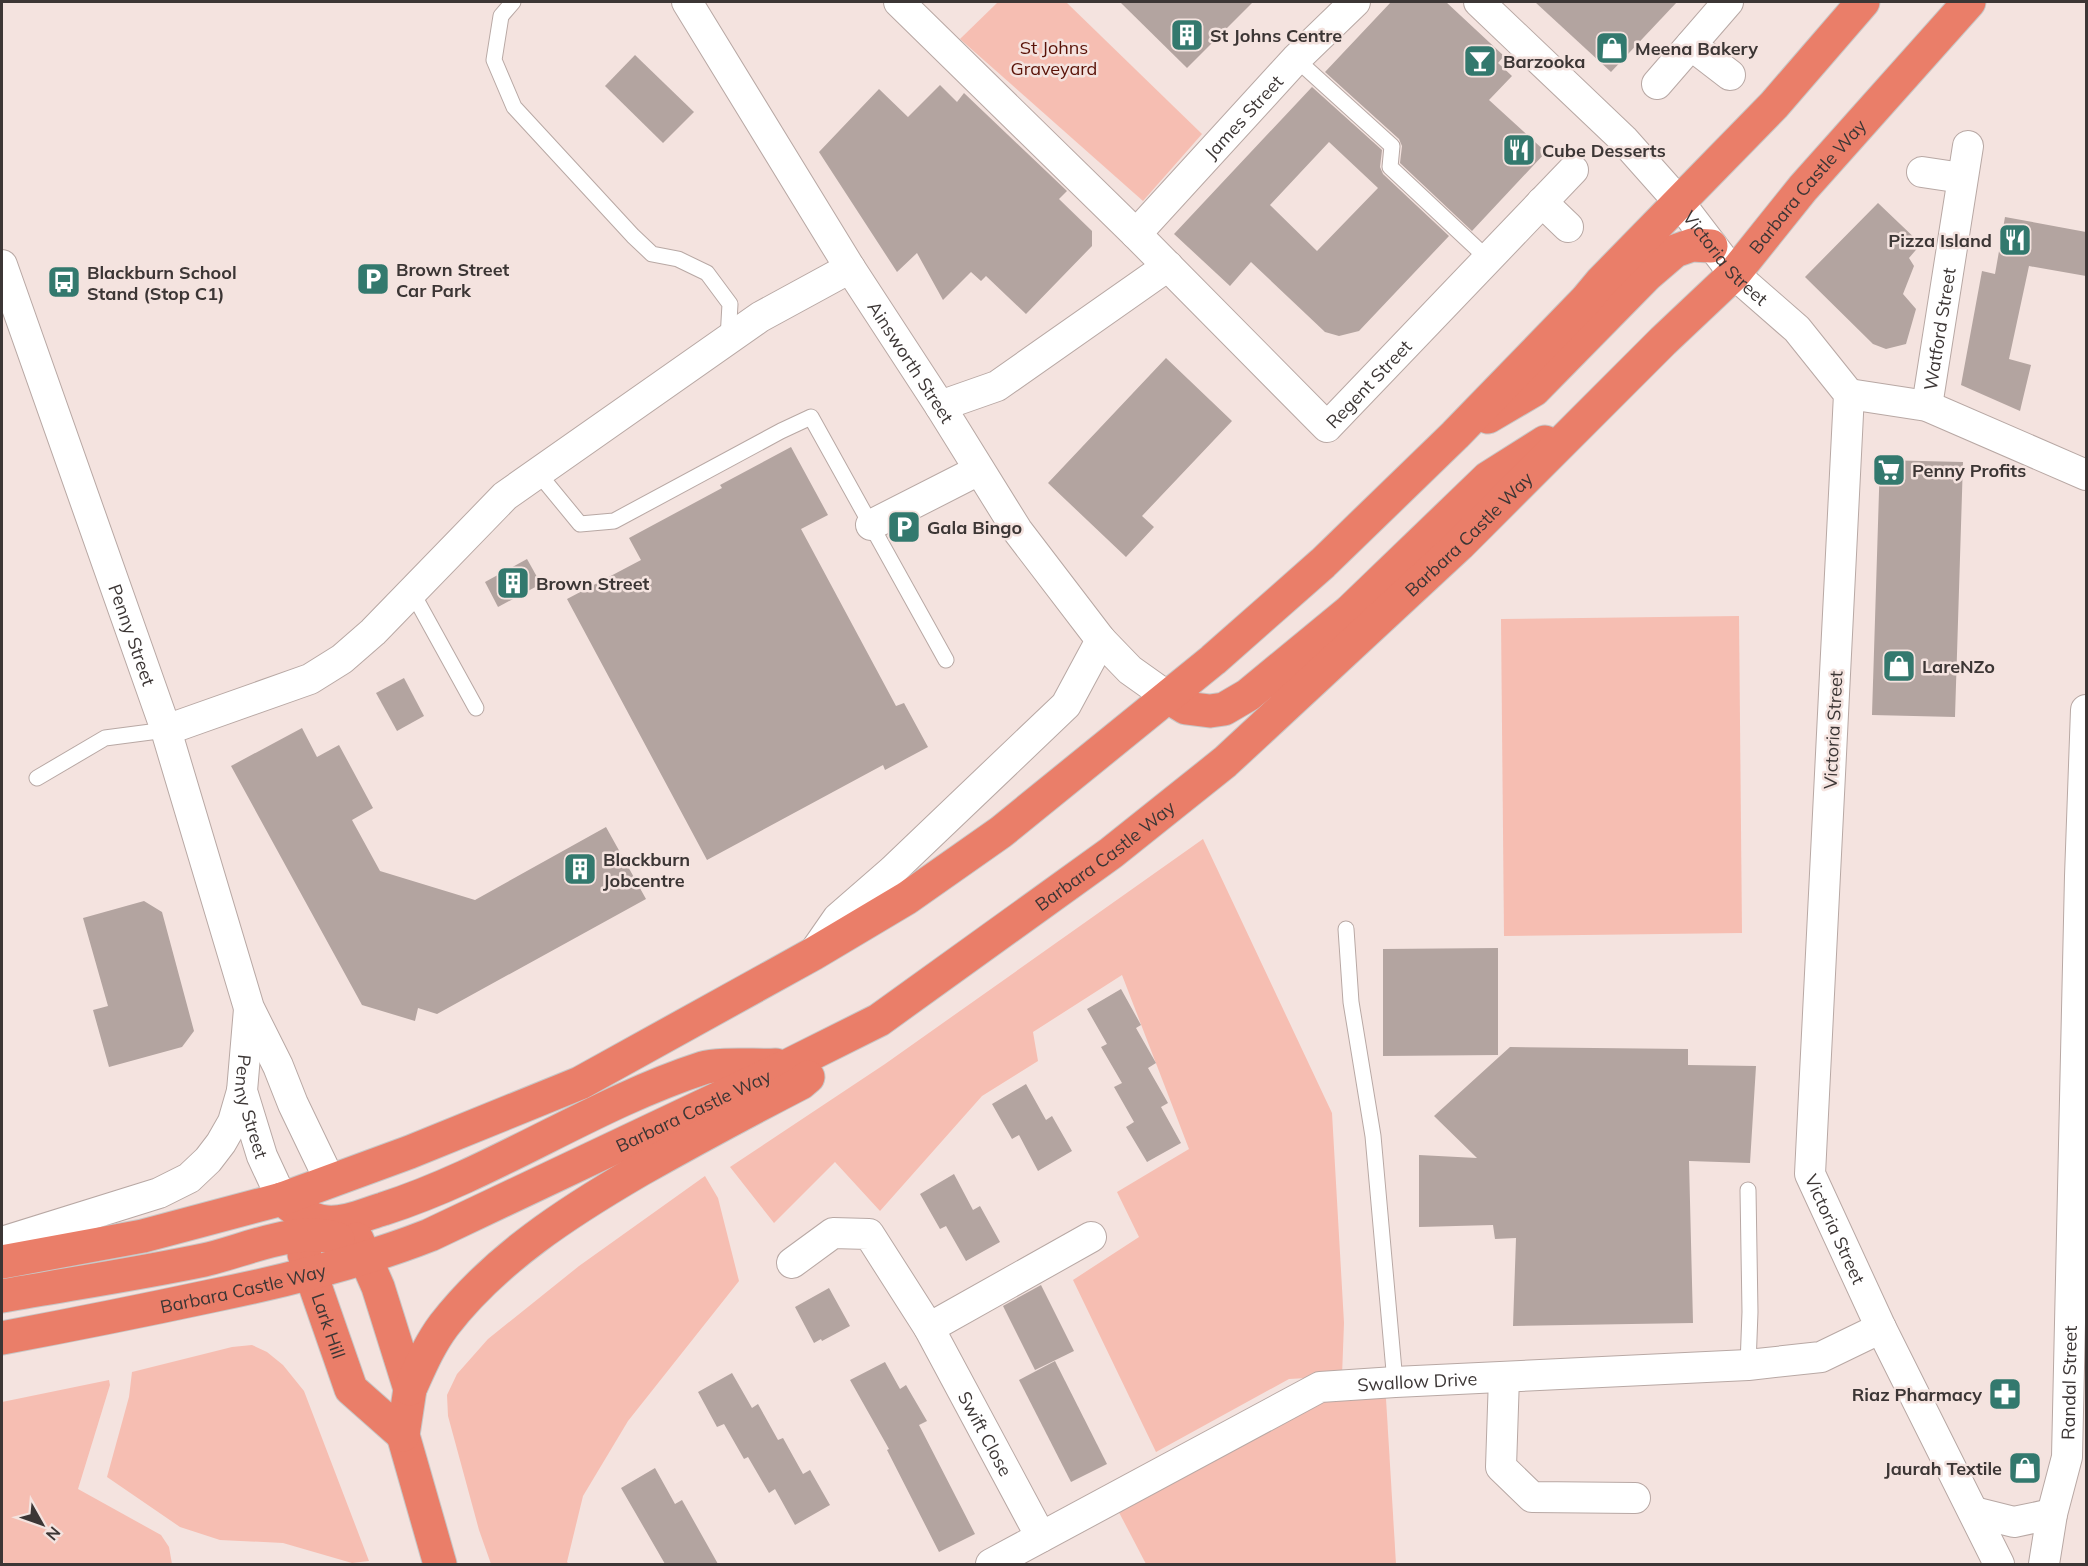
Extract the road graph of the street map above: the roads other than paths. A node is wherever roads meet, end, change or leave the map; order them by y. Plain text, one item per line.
1 (513, 2) edge
2 (687, 2) edge
3 (899, 2) edge
4 (1355, 2) edge
5 (1479, 2) edge
6 (1728, 2) edge
7 (1863, 2) edge
8 (1969, 2) edge
9 (1691, 45) junction
10 (1296, 59) junction
11 (1730, 75) dead end
12 (1657, 84) dead end
13 (1968, 146) dead end
14 (1574, 170) dead end
15 (1922, 172) dead end
16 (1962, 178) junction
17 (1542, 202) junction
18 (1678, 202) junction
19 (1568, 227) dead end
20 (1136, 234) junction
21 (1712, 246) junction
22 (1488, 259) junction
23 (2, 265) edge
24 (1168, 266) junction
25 (850, 268) junction
26 (1734, 273) junction
27 (728, 339) junction
28 (1849, 394) junction
29 (940, 406) junction
30 (1927, 406) junction
31 (1595, 411) junction
32 (1455, 435) junction
33 (980, 470) junction
34 (537, 473) junction
35 (2086, 475) edge
36 (871, 525) junction
37 (412, 592) junction
38 (1101, 640) junction
39 (946, 660) dead end
40 (1168, 697) junction
41 (477, 708) dead end
42 (2086, 710) edge
43 (166, 730) junction
44 (2086, 758) edge
45 (37, 778) dead end
46 (2083, 877) edge
47 (1346, 929) dead end
48 (813, 954) junction
49 (249, 1008) junction
50 (879, 1020) junction
51 (2082, 1025) edge
52 (789, 1065) junction
53 (242, 1091) junction
54 (330, 1181) junction
55 (1748, 1190) dead end
56 (282, 1199) junction
57 (347, 1220) junction
58 (297, 1236) junction
59 (1091, 1237) dead end
60 (2, 1242) edge
61 (366, 1257) junction
62 (2, 1262) edge
63 (792, 1263) dead end
64 (312, 1275) junction
65 (2, 1296) edge
66 (929, 1328) junction
67 (1881, 1328) junction
68 (2, 1338) edge
69 (1748, 1365) junction
70 (1504, 1377) junction
71 (1395, 1382) junction
72 (410, 1389) junction
73 (403, 1435) junction
74 (2077, 1458) edge
75 (1635, 1498) dead end
76 (1974, 1512) junction
77 (2052, 1514) junction
78 (1041, 1538) junction
79 (440, 1564) edge
80 (991, 1564) edge
81 (1999, 1564) edge
82 (2044, 1564) edge

1 - 27 lane
2 - 25 street, Ainsworth Street
3 - 20 street
4 - 10 street, James Street
5 - 18 street, Victoria Street
6 - 9 street
7 - 18 highway
8 - 26 highway, Barbara Castle Way
9 - 11 street
9 - 12 street
10 - 20 street, James Street
10 - 22 lane
13 - 16 street, Watford Street
14 - 17 street, Regent Street
15 - 16 street
16 - 30 street, Watford Street
17 - 19 street
17 - 22 street, Regent Street
18 - 21 street, Victoria Street
18 - 32 highway
20 - 24 street
21 - 26 street, Victoria Street
21 - 32 highway
22 - 24 street, Regent Street
23 - 43 street, Penny Street
24 - 29 street
25 - 27 street
25 - 29 street, Ainsworth Street
26 - 28 street, Victoria Street
26 - 31 highway, Barbara Castle Way
27 - 34 street
28 - 30 street
28 - 67 street, Victoria Street
29 - 33 street, Ainsworth Street
30 - 35 street
31 - 40 highway
31 - 50 highway, Barbara Castle Way
32 - 40 highway
33 - 36 street
33 - 38 street, Ainsworth Street
34 - 36 lane
34 - 37 street
36 - 39 lane
37 - 41 lane
37 - 43 street
38 - 40 street, Ainsworth Street
38 - 48 street
40 - 48 highway
42 - 44 street, Randal Street
43 - 45 lane
43 - 49 street, Penny Street
44 - 46 street, Randal Street
46 - 51 street, Randal Street
47 - 71 lane
48 - 54 highway
49 - 53 street, Penny Street
49 - 54 street, Penny Street
50 - 52 highway, Barbara Castle Way
50 - 72 highway
51 - 74 street, Randal Street
52 - 57 highway
52 - 61 highway, Barbara Castle Way
53 - 56 street, Penny Street
53 - 60 street
54 - 56 highway
54 - 57 highway
55 - 69 lane
56 - 57 highway
56 - 58 highway, Lark Hill
56 - 62 highway
57 - 61 highway
58 - 61 highway
58 - 64 highway, Lark Hill
58 - 65 highway
59 - 66 street
61 - 64 highway, Barbara Castle Way
61 - 72 highway
63 - 66 street, Swift Close
64 - 68 highway, Barbara Castle Way
64 - 73 highway, Lark Hill
66 - 78 street, Swift Close
67 - 69 street, Swallow Drive
67 - 76 street, Victoria Street
69 - 70 street, Swallow Drive
70 - 71 street, Swallow Drive
70 - 75 street
71 - 78 street, Swallow Drive
72 - 73 highway
73 - 79 highway
74 - 77 street, Randal Street
76 - 77 street
76 - 81 street, Victoria Street
77 - 82 street, Randal Street
78 - 80 street, Swallow Drive

